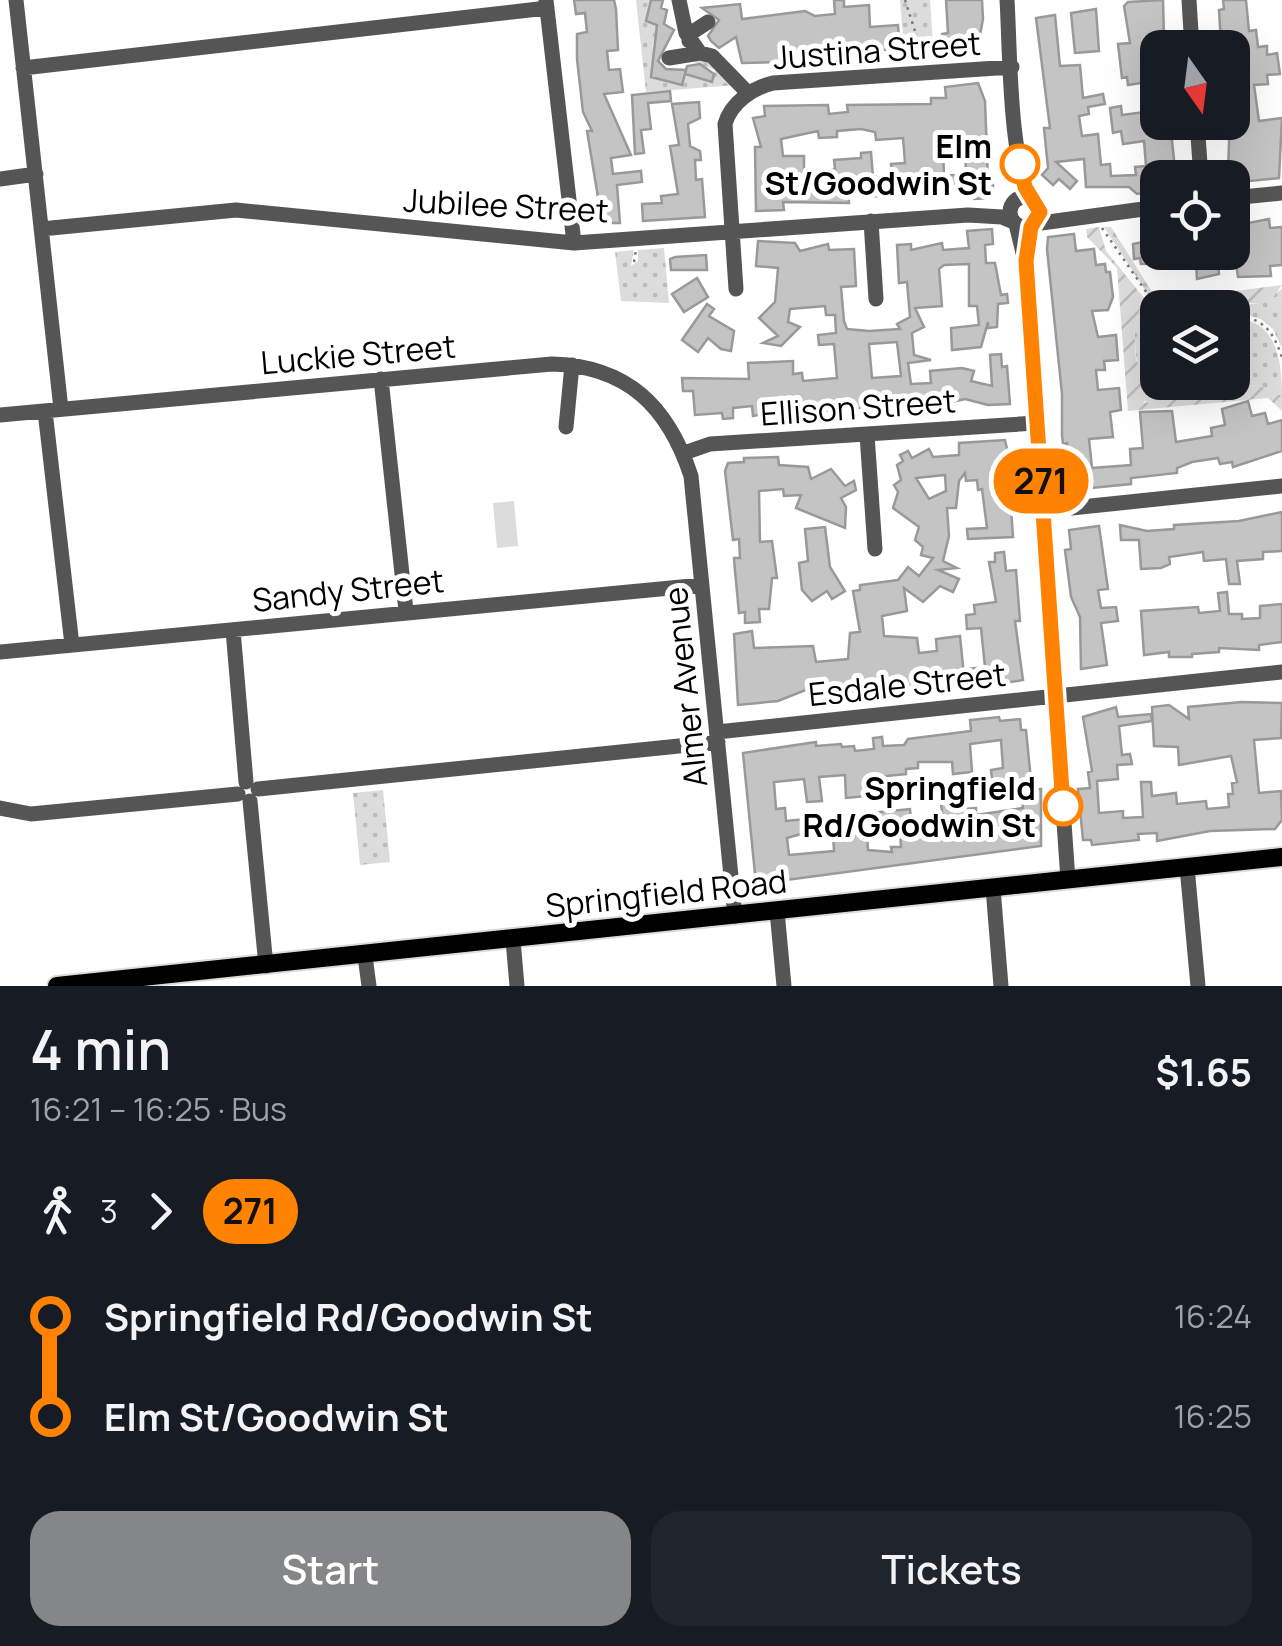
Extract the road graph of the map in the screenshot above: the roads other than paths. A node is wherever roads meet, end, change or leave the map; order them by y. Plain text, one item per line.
1 (16, 0) edge
2 (1008, 0) edge
3 (1189, 0) edge
4 (681, 1) edge
5 (547, 4) edge
6 (708, 22) dead end
7 (1191, 30) edge
8 (685, 36) junction
9 (669, 58) dead end
10 (1012, 67) junction
11 (23, 68) junction
12 (748, 94) junction
13 (36, 174) junction
14 (0, 180) edge
15 (1282, 194) edge
16 (1250, 197) edge
17 (1025, 202) junction
18 (1140, 209) edge
19 (1098, 214) junction
20 (968, 215) junction
21 (872, 220) junction
22 (1024, 224) junction
23 (41, 229) junction
24 (731, 230) junction
25 (574, 244) junction
26 (736, 289) dead end
27 (876, 299) dead end
28 (572, 365) junction
29 (381, 379) junction
30 (53, 410) junction
31 (0, 415) edge
32 (1036, 422) junction
33 (566, 427) dead end
34 (867, 434) junction
35 (684, 453) junction
36 (1282, 486) edge
37 (1043, 511) junction
38 (875, 549) dead end
39 (702, 585) junction
40 (406, 611) junction
41 (233, 630) junction
42 (72, 644) junction
43 (0, 652) edge
44 (1282, 672) edge
45 (1056, 696) junction
46 (718, 737) junction
47 (248, 791) junction
48 (0, 808) edge
49 (1282, 857) edge
50 (1188, 868) junction
51 (1068, 880) junction
52 (993, 888) junction
53 (777, 911) junction
54 (735, 916) junction
55 (512, 940) junction
56 (365, 956) junction
57 (266, 966) junction
58 (207, 979) edge
59 (71, 985) edge
60 (57, 986) edge
61 (368, 986) edge
62 (517, 986) edge
63 (784, 986) edge
64 (1001, 986) edge
65 (1198, 986) edge

1 - 11 street
2 - 10 street
3 - 7 street
4 - 8 street
5 - 11 street
5 - 25 street
6 - 8 street
8 - 9 street
8 - 12 street
10 - 12 street, Justina Street
10 - 17 street
11 - 13 street
12 - 24 street
13 - 14 street
13 - 23 street
15 - 16 street
17 - 19 street
17 - 20 street, Jubilee Street
17 - 22 street
17 - 22 street
18 - 19 street
19 - 22 street, Jubilee Street
20 - 21 street, Jubilee Street
20 - 22 street, Jubilee Street
21 - 24 street, Jubilee Street
21 - 27 street
22 - 32 street
23 - 25 street, Jubilee Street
23 - 30 street
24 - 25 street, Jubilee Street
24 - 26 street
28 - 29 street, Luckie Street
28 - 33 street
28 - 35 street, Luckie Street
29 - 30 street, Luckie Street
29 - 40 street
30 - 31 street, Luckie Street
30 - 42 street
32 - 34 street, Ellison Street
32 - 37 street
34 - 35 street, Ellison Street
34 - 38 street
35 - 39 street, Almer Avenue
36 - 37 street
37 - 45 street
39 - 40 street, Sandy Street
39 - 46 street, Almer Avenue
40 - 41 street, Sandy Street
41 - 42 street, Sandy Street
41 - 47 street
42 - 43 street, Sandy Street
44 - 45 street, Esdale Street
45 - 46 street, Esdale Street
45 - 51 street
46 - 47 street, Esdale Street
46 - 54 street, Almer Avenue
47 - 48 street, Esdale Street
47 - 57 street
49 - 50 main road, Springfield Road
50 - 51 main road, Springfield Road
50 - 65 street
51 - 52 main road, Springfield Road
52 - 53 main road, Springfield Road
52 - 64 street
53 - 54 main road, Springfield Road
53 - 63 street
54 - 55 main road, Springfield Road
55 - 56 main road, Springfield Road
55 - 62 street
56 - 57 main road, Springfield Road
56 - 61 street
57 - 58 main road, Springfield Road
58 - 59 main road, Springfield Road
59 - 60 main road, Springfield Road

